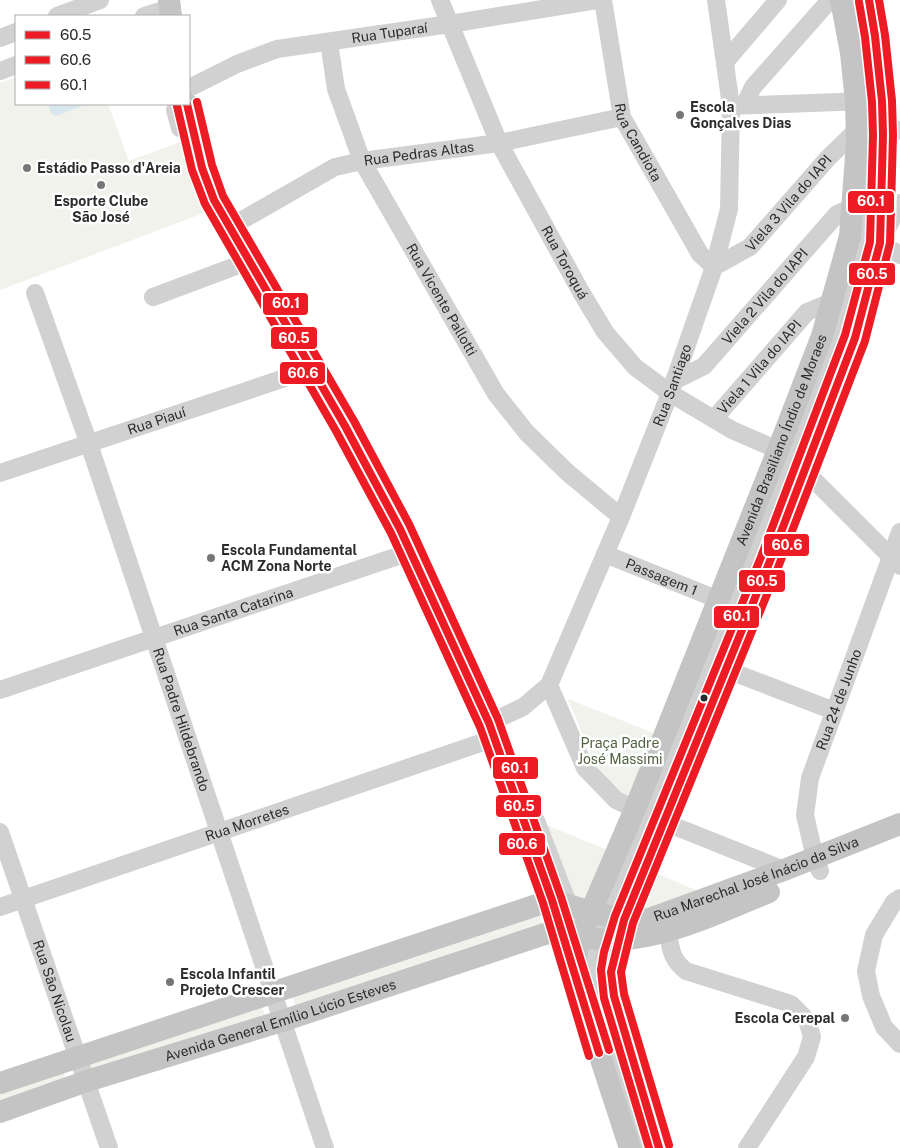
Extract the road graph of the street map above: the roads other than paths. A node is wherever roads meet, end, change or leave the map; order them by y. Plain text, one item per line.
1 (100, 0) edge
2 (440, 0) edge
3 (598, 0) edge
4 (603, 0) edge
5 (778, 0) edge
6 (830, 0) edge
7 (840, 0) edge
8 (855, 0) edge
9 (869, 0) edge
10 (557, 3) edge
11 (721, 4) edge
12 (60, 15) edge
13 (450, 24) junction
14 (15, 32) edge
15 (0, 38) edge
16 (329, 42) junction
17 (726, 61) junction
18 (15, 65) edge
19 (0, 71) edge
20 (190, 88) edge
21 (869, 101) junction
22 (738, 105) junction
23 (181, 107) edge
24 (622, 117) junction
25 (180, 128) dead end
26 (873, 135) edge
27 (499, 143) junction
28 (362, 161) junction
29 (900, 204) edge
30 (853, 207) junction
31 (230, 228) junction
32 (880, 243) junction
33 (900, 255) edge
34 (249, 261) junction
35 (714, 267) junction
36 (35, 293) dead end
37 (153, 297) dead end
38 (831, 302) junction
39 (822, 336) junction
40 (855, 338) junction
41 (312, 369) junction
42 (672, 387) junction
43 (814, 404) junction
44 (714, 419) junction
45 (89, 444) junction
46 (778, 450) junction
47 (805, 471) junction
48 (0, 473) edge
49 (621, 517) junction
50 (900, 532) edge
51 (410, 552) junction
52 (605, 554) junction
53 (895, 562) edge
54 (718, 600) junction
55 (154, 637) junction
56 (725, 669) junction
57 (549, 685) junction
58 (0, 690) edge
59 (834, 711) junction
60 (492, 731) junction
61 (674, 751) junction
62 (634, 809) junction
63 (664, 822) junction
64 (900, 824) edge
65 (0, 832) edge
66 (218, 833) junction
67 (900, 840) edge
68 (818, 865) junction
69 (784, 870) junction
70 (900, 898) edge
71 (24, 899) junction
72 (0, 907) edge
73 (589, 922) junction
74 (668, 932) junction
75 (582, 973) junction
76 (276, 993) junction
77 (285, 1020) junction
78 (900, 1044) edge
79 (78, 1056) junction
80 (87, 1081) junction
81 (0, 1083) edge
82 (0, 1112) edge
83 (109, 1148) edge
84 (325, 1148) edge
85 (630, 1148) edge
86 (644, 1148) edge
87 (659, 1148) edge
88 (747, 1148) edge

1 - 12 street
2 - 13 street, Rua Toroquá
3 - 10 street, Rua Tuparaí
4 - 24 street, Rua Candiota
5 - 17 street
6 - 22 street
7 - 21 main road, Avenida Brasiliano Índio de Moraes
8 - 21 street
9 - 21 main road, Avenida Brasiliano Índio de Moraes
10 - 13 street, Rua Tuparaí
11 - 17 street, Rua Santiago
13 - 16 street, Rua Tuparaí
13 - 27 street, Rua Toroquá
14 - 15 street
16 - 20 street, Rua Tuparaí
16 - 28 street, Rua Vicente Pallotti
17 - 22 street, Rua Santiago
18 - 19 street
21 - 22 street
21 - 26 main road, Avenida Brasiliano Índio de Moraes
22 - 35 street, Rua Santiago
23 - 25 street
23 - 31 main road
24 - 27 street, Rua Pedras Altas
24 - 35 street, Rua Candiota
26 - 30 main road, Avenida Brasiliano Índio de Moraes
26 - 32 main road, Avenida Brasiliano Índio de Moraes
26 - 35 street, Viela 3 Vila do IAPI
26 - 43 street
27 - 28 street, Rua Pedras Altas
27 - 42 street, Rua Toroquá
28 - 31 street, Rua Pedras Altas
28 - 49 street, Rua Vicente Pallotti
29 - 32 street
30 - 38 main road, Avenida Brasiliano Índio de Moraes
30 - 42 street, Viela 2 Vila do IAPI
31 - 34 main road
32 - 33 street
32 - 40 main road, Avenida Brasiliano Índio de Moraes
34 - 37 street
34 - 41 main road
35 - 42 street, Rua Santiago
36 - 45 street, Rua Padre Hildebrando
38 - 39 main road, Avenida Brasiliano Índio de Moraes
38 - 44 street, Viela 1 Vila do IAPI
39 - 43 street
39 - 46 main road, Avenida Brasiliano Índio de Moraes
40 - 43 street
40 - 47 main road, Avenida Brasiliano Índio de Moraes
41 - 45 street, Rua Piauí
41 - 51 main road
42 - 44 street, Rua Toroquá
42 - 49 street, Rua Santiago
43 - 61 street
44 - 46 street, Rua Toroquá
45 - 48 street, Rua Piauí
45 - 55 street, Rua Padre Hildebrando
46 - 54 main road, Avenida Brasiliano Índio de Moraes
47 - 53 street
47 - 56 main road, Avenida Brasiliano Índio de Moraes
49 - 52 street, Rua Santiago
50 - 53 street, Rua 24 de Junho
51 - 55 street, Rua Santa Catarina
51 - 60 main road
52 - 54 street, Passagem 1
52 - 57 street, Rua Santiago
53 - 59 street, Rua 24 de Junho
54 - 62 main road, Avenida Brasiliano Índio de Moraes
55 - 58 street, Rua Santa Catarina
55 - 66 street, Rua Padre Hildebrando
56 - 59 street
56 - 63 main road, Avenida Brasiliano Índio de Moraes
57 - 60 street, Rua Santiago
57 - 62 street
59 - 68 street, Rua 24 de Junho
60 - 66 street, Rua Morretes
60 - 73 main road
61 - 62 street
61 - 63 street
61 - 73 street
62 - 73 main road, Avenida Brasiliano Índio de Moraes
63 - 69 street
63 - 73 main road, Avenida Brasiliano Índio de Moraes
64 - 68 main road, Rua Marechal José Inácio da Silva
65 - 71 street, Rua São Nicolau
66 - 71 street, Rua Morretes
66 - 76 street, Rua Padre Hildebrando
67 - 68 main road, Rua Marechal José Inácio da Silva
68 - 69 main road, Rua Marechal José Inácio da Silva
68 - 74 main road, Rua Marechal José Inácio da Silva
69 - 73 main road, Rua Marechal José Inácio da Silva
70 - 78 street
71 - 72 street, Rua Morretes
71 - 79 street, Rua São Nicolau
73 - 74 main road, Rua Marechal José Inácio da Silva
73 - 75 main road
73 - 75 street
73 - 76 main road, Avenida General Emílio Lúcio Esteves
73 - 77 main road, Avenida General Emílio Lúcio Esteves
73 - 87 main road
74 - 88 street
75 - 85 main road
75 - 86 street
76 - 77 main road
76 - 79 main road, Avenida General Emílio Lúcio Esteves
77 - 80 main road, Avenida General Emílio Lúcio Esteves
77 - 84 street
79 - 80 street, Rua São Nicolau
79 - 81 main road, Avenida General Emílio Lúcio Esteves
80 - 82 main road, Avenida General Emílio Lúcio Esteves
80 - 83 street, Rua São Nicolau

